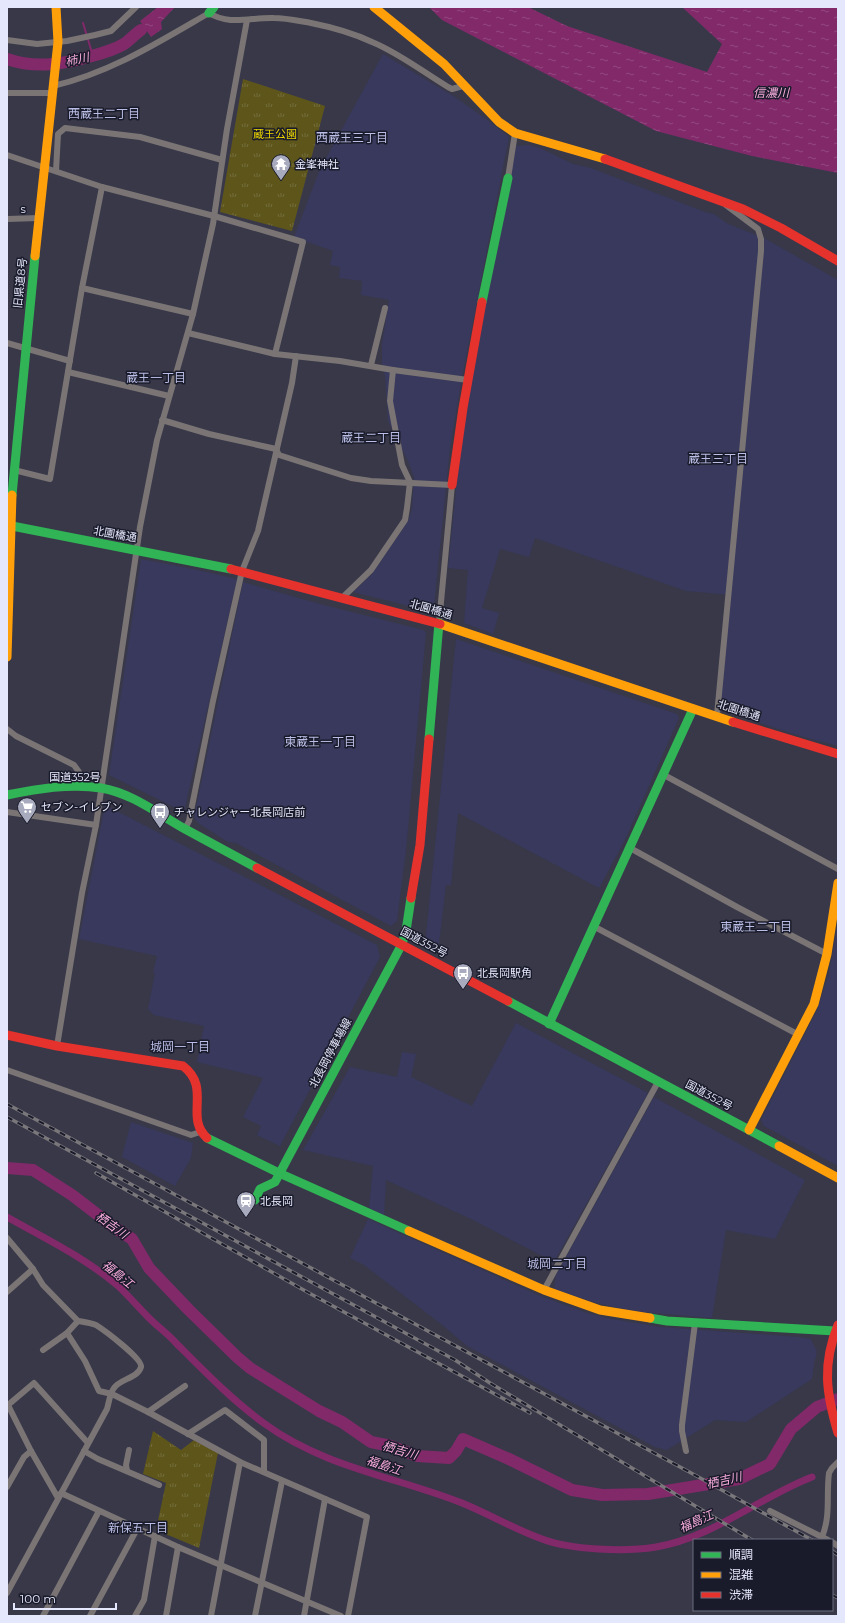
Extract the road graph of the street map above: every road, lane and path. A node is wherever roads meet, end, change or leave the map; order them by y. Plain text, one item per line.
1 (56, 7) edge
2 (136, 7) edge
3 (374, 7) edge
4 (211, 10) edge
5 (247, 20) junction
6 (7, 40) edge
7 (58, 45) junction
8 (53, 86) junction
9 (463, 86) junction
10 (7, 93) edge
11 (515, 133) junction
12 (7, 155) edge
13 (222, 160) junction
14 (44, 168) junction
15 (56, 171) junction
16 (508, 178) joint
17 (102, 187) junction
18 (722, 201) junction
19 (214, 216) junction
20 (39, 218) junction
21 (7, 219) edge
22 (838, 261) edge
23 (82, 288) junction
24 (385, 308) dead end
25 (193, 314) junction
26 (188, 333) junction
27 (7, 343) edge
28 (26, 347) junction
29 (275, 354) junction
30 (296, 356) junction
31 (70, 361) junction
32 (371, 365) junction
33 (393, 370) junction
34 (68, 372) junction
35 (468, 380) junction
36 (169, 396) junction
37 (162, 420) junction
38 (276, 449) junction
39 (14, 470) junction
40 (410, 482) junction
41 (452, 485) junction
42 (8, 525) edge
43 (136, 550) junction
44 (242, 571) junction
45 (341, 598) junction
46 (438, 623) junction
47 (7, 657) edge
48 (693, 708) junction
49 (717, 716) junction
50 (7, 729) edge
51 (838, 754) edge
52 (664, 775) junction
53 (84, 786) junction
54 (102, 788) junction
55 (7, 795) edge
56 (7, 812) edge
57 (96, 825) junction
58 (185, 829) junction
59 (630, 848) junction
60 (838, 869) edge
61 (838, 883) edge
62 (593, 926) junction
63 (402, 944) junction
64 (827, 954) junction
65 (550, 1024) junction
66 (799, 1035) junction
67 (7, 1036) edge
68 (57, 1046) junction
69 (7, 1070) edge
70 (658, 1082) junction
71 (749, 1130) junction
72 (200, 1132) junction
73 (279, 1173) junction
74 (838, 1178) edge
75 (255, 1200) dead end
76 (7, 1238) edge
77 (33, 1269) junction
78 (544, 1290) junction
79 (7, 1292) edge
80 (78, 1321) junction
81 (695, 1323) junction
82 (837, 1329) edge
83 (67, 1333) junction
84 (43, 1350) dead end
85 (185, 1386) dead end
86 (112, 1394) junction
87 (148, 1412) junction
88 (838, 1433) edge
89 (188, 1434) junction
90 (88, 1443) junction
91 (129, 1450) dead end
92 (31, 1451) junction
93 (84, 1451) junction
94 (686, 1452) dead end
95 (240, 1462) junction
96 (838, 1462) edge
97 (127, 1471) junction
98 (264, 1472) junction
99 (282, 1481) junction
100 (159, 1485) dead end
101 (7, 1487) edge
102 (60, 1496) junction
103 (325, 1500) junction
104 (99, 1511) junction
105 (770, 1511) dead end
106 (137, 1529) junction
107 (155, 1536) junction
108 (825, 1538) edge
109 (178, 1547) junction
110 (221, 1564) junction
111 (262, 1582) junction
112 (7, 1593) edge
113 (306, 1602) junction
114 (43, 1616) edge
115 (90, 1616) edge
116 (135, 1616) edge
117 (166, 1616) edge
118 (211, 1616) edge
119 (256, 1616) edge
120 (304, 1616) edge
121 (341, 1616) edge
122 (348, 1616) edge

1 - 7 main road
2 - 7 street
3 - 9 main road
4 - 5 street
4 - 8 street
5 - 9 street
5 - 13 street
6 - 7 street
7 - 8 main road, 旧県道8号
8 - 10 street
8 - 14 main road, 旧県道8号
9 - 11 main road
11 - 16 street
11 - 18 main road
12 - 14 street
13 - 15 street
13 - 19 street
14 - 15 street
14 - 20 main road, 旧県道8号
15 - 17 street
16 - 35 main road
17 - 19 street
17 - 23 street
18 - 22 main road
18 - 49 street
19 - 25 street
19 - 29 street
20 - 21 street, s
20 - 28 main road, 旧県道8号
23 - 25 street
23 - 31 street
24 - 32 street
25 - 26 street
26 - 29 street
26 - 36 street
27 - 28 street
28 - 31 street
28 - 39 main road, 旧県道8号
29 - 30 street
30 - 32 street
30 - 38 street
31 - 34 street
32 - 33 street
33 - 35 street
33 - 40 street
34 - 36 street
34 - 39 street
35 - 41 main road
36 - 37 street
37 - 38 street
37 - 43 street
38 - 40 street
38 - 44 street
39 - 42 main road, 旧県道8号
40 - 41 street
40 - 45 street
41 - 46 street
42 - 43 main road, 北園橋通
42 - 47 main road, 旧県道8号
43 - 44 main road, 北園橋通
43 - 54 street
44 - 45 main road, 北園橋通
44 - 58 street
45 - 46 main road, 北園橋通
46 - 48 main road, 北園橋通
46 - 63 main road, 北長岡停車場線
48 - 49 main road, 北園橋通
48 - 52 main road
49 - 51 main road, 北園橋通
50 - 53 street
52 - 59 main road
52 - 60 street
53 - 54 main road, 国道352号
53 - 55 main road, 国道352号
54 - 57 street
54 - 58 main road, 国道352号
56 - 57 street
57 - 68 street
58 - 63 main road, 国道352号
59 - 62 main road
59 - 64 street
61 - 64 main road
62 - 65 main road
62 - 66 street
63 - 65 main road, 国道352号
63 - 73 main road, 北長岡停車場線
64 - 66 main road
65 - 70 main road, 国道352号
66 - 71 main road
67 - 68 main road
68 - 72 main road
69 - 72 street
70 - 71 main road, 国道352号
70 - 78 street
71 - 74 main road, 国道352号
72 - 73 main road
73 - 75 main road, 北長岡停車場線
73 - 78 main road
76 - 77 street
77 - 79 street
77 - 80 street
78 - 81 main road
80 - 83 street
80 - 86 street
81 - 82 main road
81 - 94 street
82 - 88 main road
83 - 84 street
83 - 86 street
85 - 87 street
86 - 87 street
86 - 90 street
87 - 89 street
89 - 95 street
89 - 98 street
90 - 92 street
90 - 93 street
91 - 97 street
92 - 101 street
92 - 102 street
93 - 97 street
93 - 102 street
95 - 98 street
95 - 110 street
96 - 108 street
97 - 100 street
98 - 99 street
99 - 103 street
99 - 111 street
102 - 104 street
102 - 112 street
103 - 113 street
103 - 122 street
104 - 106 street
104 - 114 street
105 - 108 street
106 - 107 street
106 - 115 street
107 - 109 street
107 - 116 street
109 - 110 street
109 - 117 street
110 - 111 street
110 - 118 street
111 - 113 street
111 - 119 street
113 - 120 street
113 - 121 street

